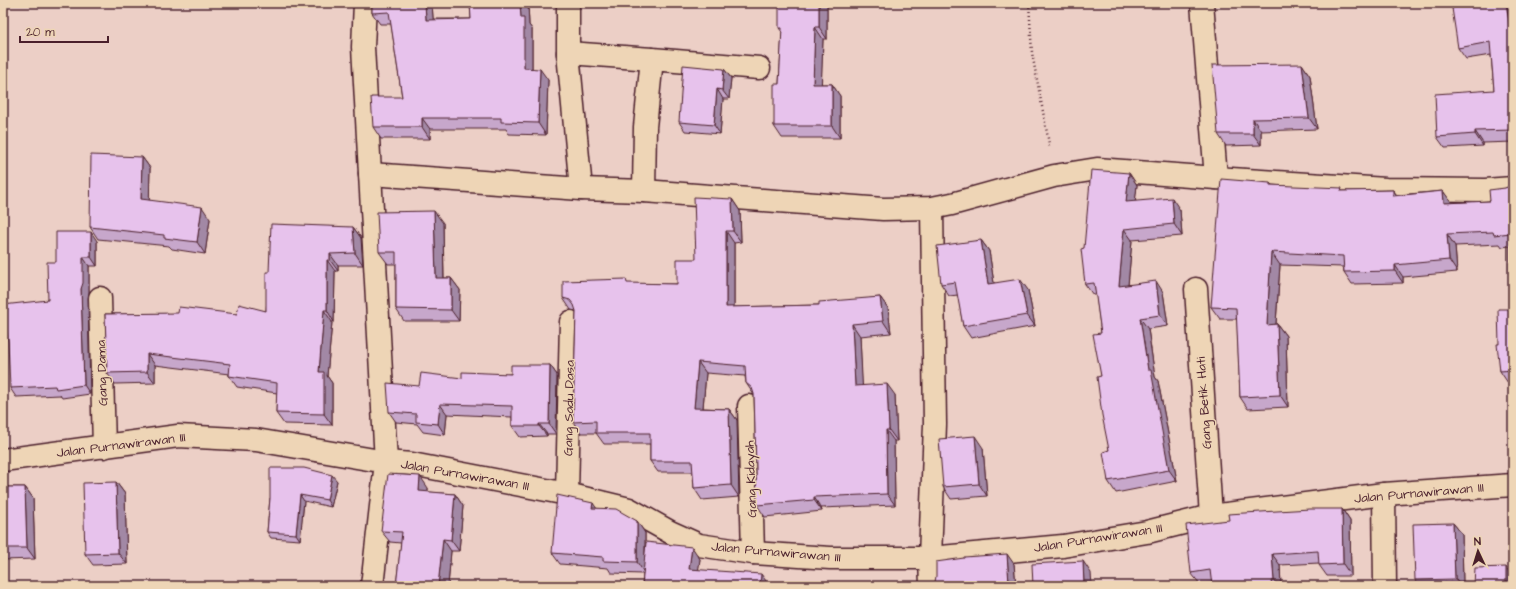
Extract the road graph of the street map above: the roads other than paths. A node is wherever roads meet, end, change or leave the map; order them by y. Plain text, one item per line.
1 (365, 3) edge
2 (568, 3) edge
3 (1202, 3) edge
4 (568, 53) junction
5 (652, 58) junction
6 (759, 68) dead end
7 (370, 174) junction
8 (1216, 178) junction
9 (1513, 188) edge
10 (581, 189) junction
11 (644, 191) junction
12 (932, 208) junction
13 (1196, 289) dead end
14 (100, 298) dead end
15 (570, 322) dead end
16 (749, 406) dead end
17 (104, 447) junction
18 (3, 460) edge
19 (386, 462) junction
20 (1513, 485) edge
21 (567, 494) junction
22 (1384, 494) junction
23 (1212, 516) junction
24 (753, 553) junction
25 (930, 558) junction
26 (372, 586) edge
27 (931, 586) edge
28 (1385, 586) edge

1 - 7 street
2 - 4 street
3 - 8 street
4 - 5 street
4 - 10 street
5 - 6 street
5 - 11 street
7 - 10 street
7 - 19 street
8 - 9 street
8 - 12 street
10 - 11 street
11 - 12 street
12 - 25 street
13 - 23 street, Gang Betik Hati
14 - 17 street, Gang Dama
15 - 21 street, Gang Sadu Dasa
16 - 24 street, Gang Kidayah
17 - 18 street, Jalan Purnawirawan III
17 - 19 street, Jalan Purnawirawan III
19 - 21 street, Jalan Purnawirawan III
19 - 26 street
20 - 22 street, Jalan Purnawirawan III
21 - 24 street, Jalan Purnawirawan III
22 - 23 street, Jalan Purnawirawan III
22 - 28 street
23 - 25 street, Jalan Purnawirawan III
24 - 25 street, Jalan Purnawirawan III
25 - 27 street

